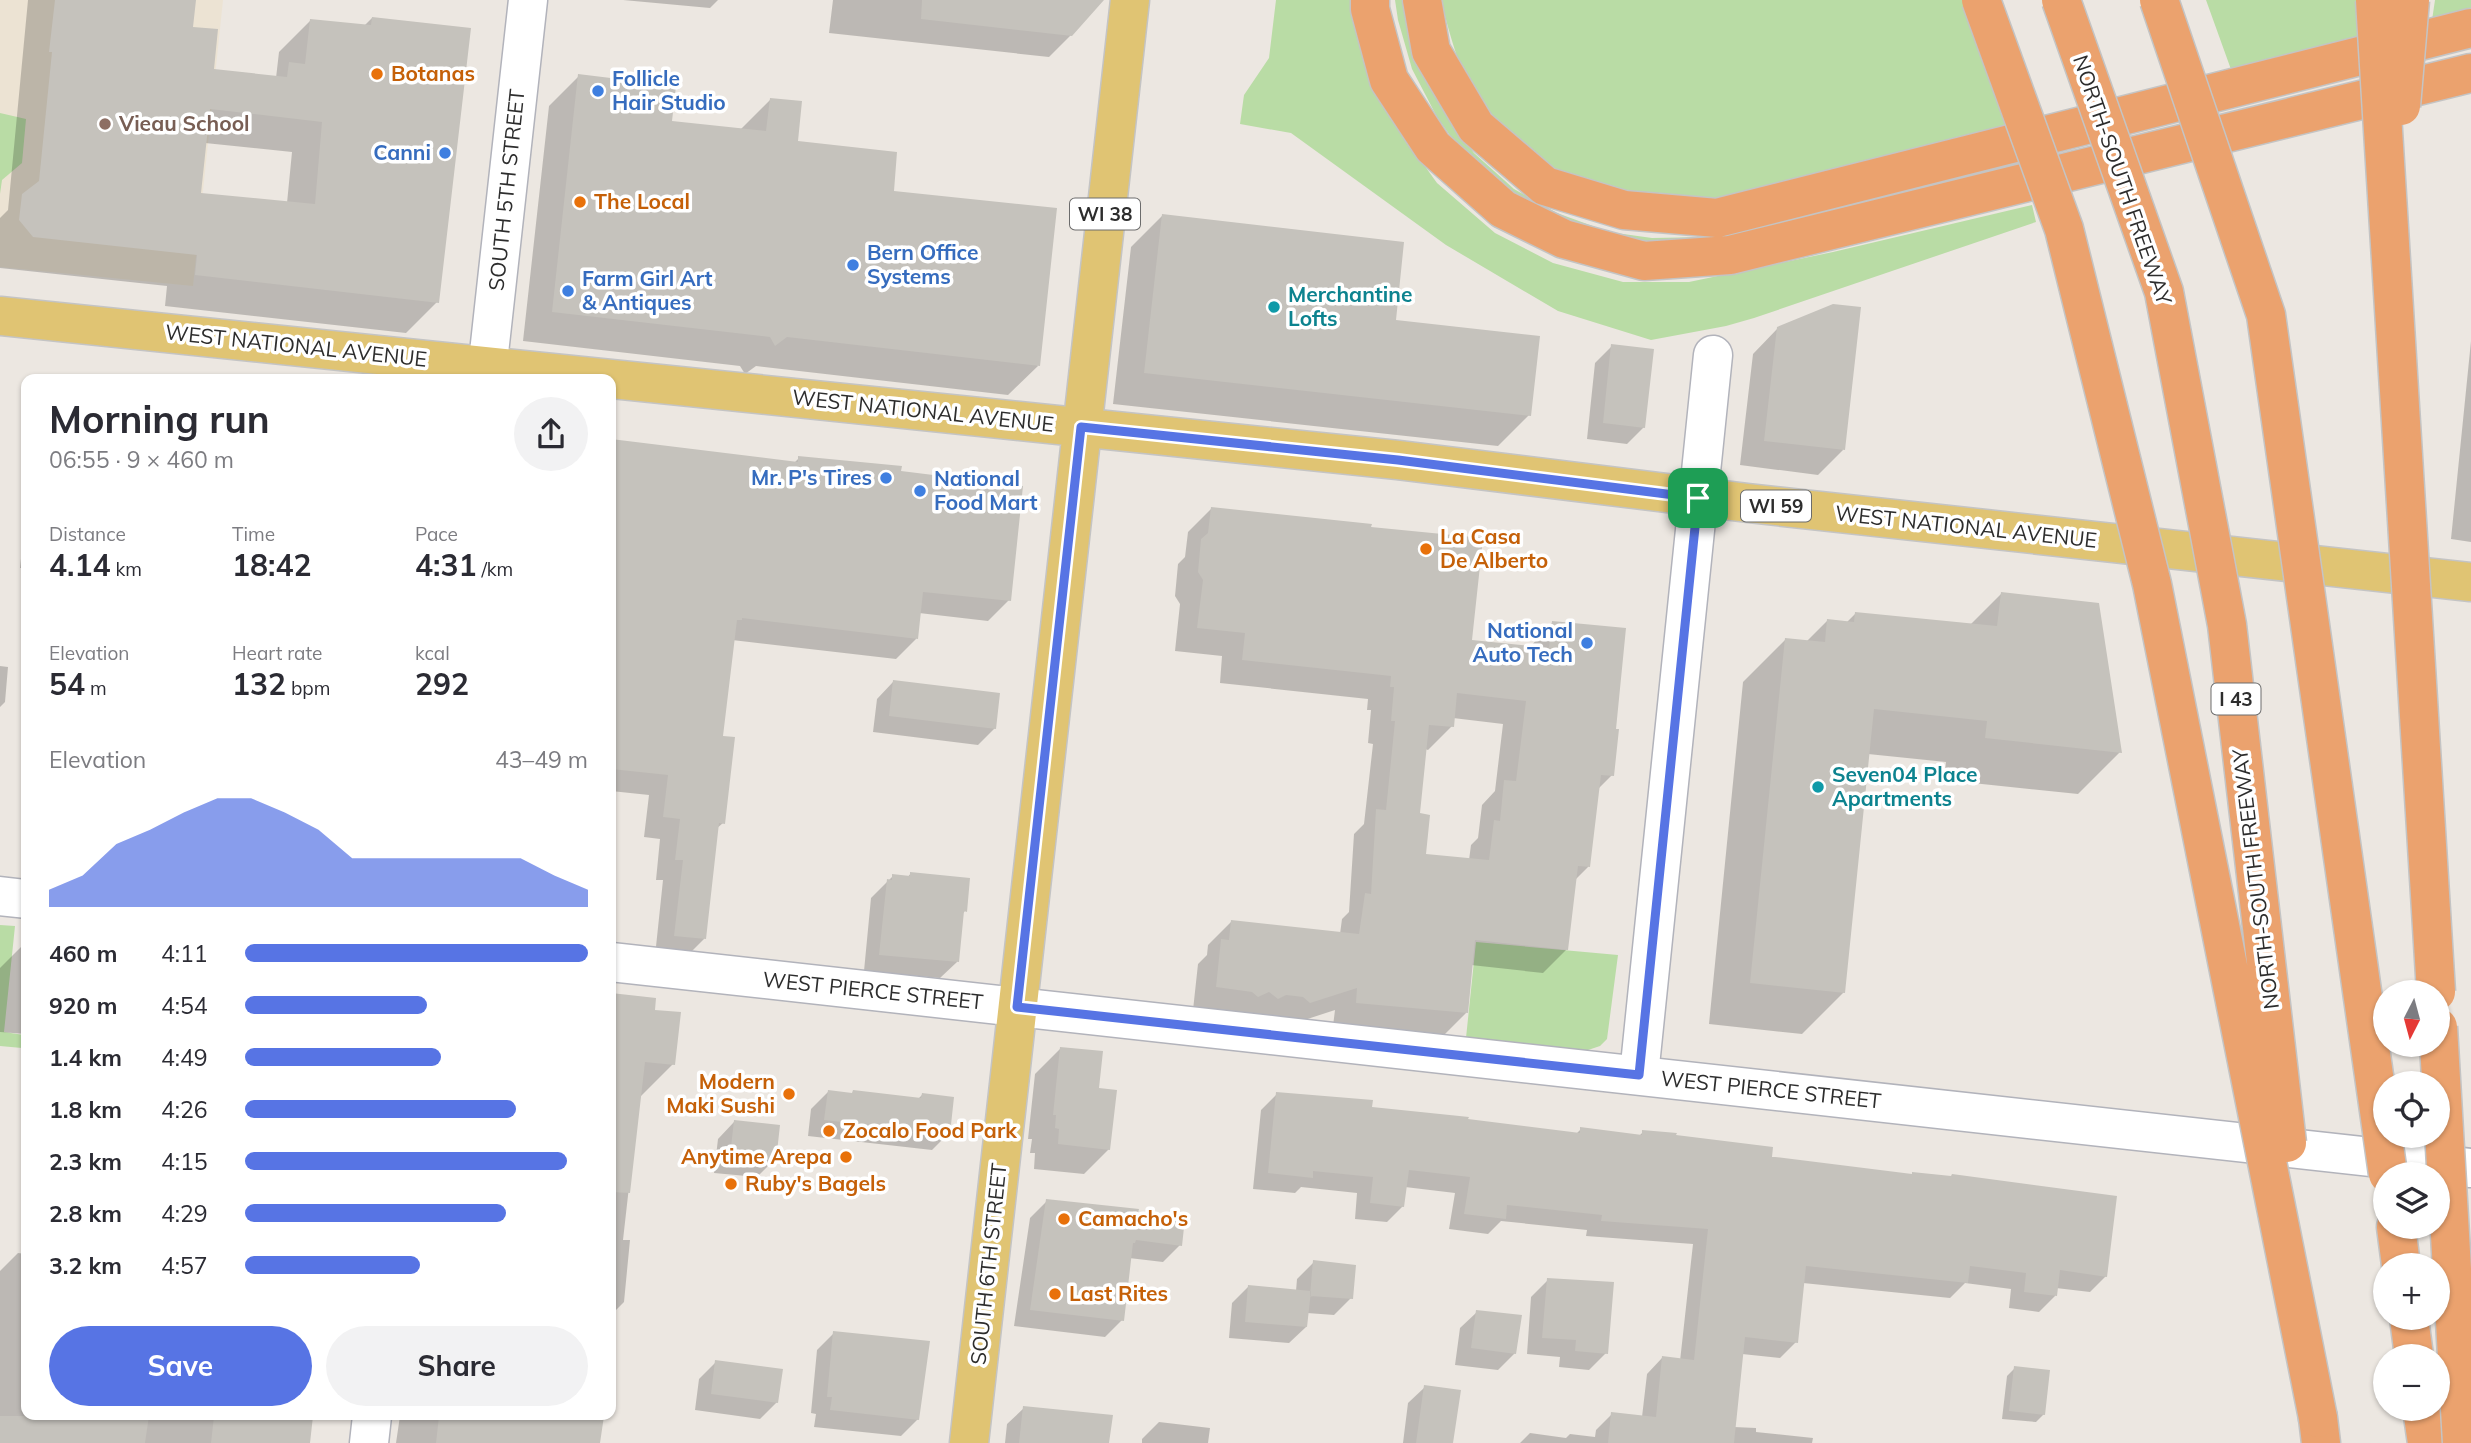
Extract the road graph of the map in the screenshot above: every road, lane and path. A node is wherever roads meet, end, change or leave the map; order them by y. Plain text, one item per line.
1 (528, 0) edge
2 (1130, 0) edge
3 (1370, 0) edge
4 (1422, 0) edge
5 (1981, 0) edge
6 (2061, 0) edge
7 (2159, 0) edge
8 (2375, 0) edge
9 (2410, 0) edge
10 (2471, 27) edge
11 (2471, 73) edge
12 (2391, 231) junction
13 (0, 316) edge
14 (1713, 355) dead end
15 (487, 373) edge
16 (616, 385) edge
17 (1081, 427) junction
18 (1698, 498) junction
19 (2471, 582) edge
20 (0, 896) edge
21 (21, 898) edge
22 (616, 963) edge
23 (2435, 980) edge
24 (1017, 1007) junction
25 (2440, 1057) edge
26 (1639, 1075) junction
27 (2386, 1162) edge
28 (2471, 1168) edge
29 (372, 1420) edge
30 (2424, 1421) edge
31 (2320, 1430) edge
32 (369, 1443) edge
33 (969, 1443) edge
34 (2427, 1443) edge
35 (2462, 1443) edge

1 - 15 street, SOUTH 5TH STREET
2 - 17 main road, SOUTH 6TH STREET / WI 38
3 - 11 highway
4 - 10 highway
5 - 31 highway, bridge
6 - 31 highway, NORTH-SOUTH FREEWAY / I 43, bridge
7 - 27 highway, bridge
8 - 12 highway, bridge
9 - 12 highway, bridge
12 - 23 highway, bridge
13 - 15 main road, WEST NATIONAL AVENUE / WI 59
14 - 18 street
16 - 17 main road, WEST NATIONAL AVENUE / WI 59
17 - 18 main road, WEST NATIONAL AVENUE / WI 59
17 - 24 main road, SOUTH 6TH STREET
18 - 19 main road, WEST NATIONAL AVENUE / WI 59
18 - 26 street
20 - 21 street
22 - 24 street, WEST PIERCE STREET
24 - 26 street, WEST PIERCE STREET
24 - 33 main road, SOUTH 6TH STREET
25 - 35 highway, bridge
26 - 28 street, WEST PIERCE STREET
29 - 32 street
30 - 34 highway

